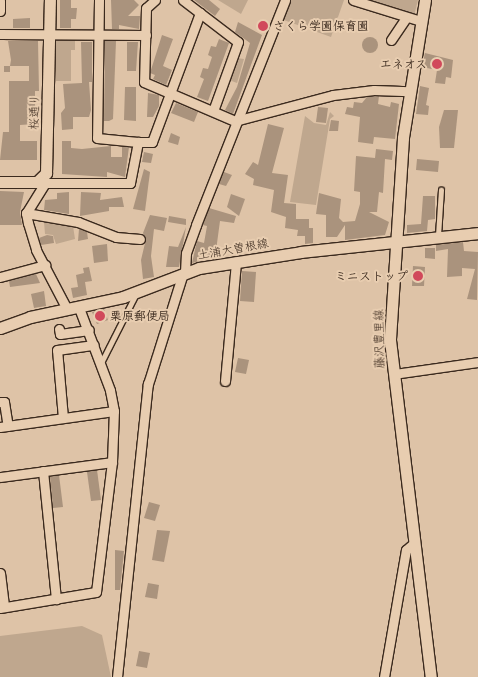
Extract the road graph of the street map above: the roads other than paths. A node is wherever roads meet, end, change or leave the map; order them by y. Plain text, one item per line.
1 (0, 0) edge
2 (50, 0) edge
3 (99, 0) edge
4 (155, 0) edge
5 (184, 0) edge
6 (285, 0) edge
7 (353, 0) edge
8 (425, 0) edge
9 (0, 11) edge
10 (200, 12) junction
11 (406, 18) junction
12 (421, 21) junction
13 (0, 34) edge
14 (49, 34) junction
15 (99, 35) junction
16 (146, 35) junction
17 (391, 40) dead end
18 (409, 92) junction
19 (170, 94) junction
20 (213, 111) junction
21 (239, 120) junction
22 (138, 142) junction
23 (44, 181) junction
24 (0, 182) edge
25 (441, 190) dead end
26 (26, 213) junction
27 (478, 233) edge
28 (438, 237) junction
29 (140, 239) dead end
30 (395, 241) junction
31 (236, 262) junction
32 (45, 265) junction
33 (184, 273) junction
34 (0, 277) edge
35 (137, 291) junction
36 (73, 309) junction
37 (0, 328) edge
38 (59, 329) dead end
39 (89, 330) junction
40 (94, 345) junction
41 (478, 362) edge
42 (100, 363) junction
43 (394, 374) junction
44 (224, 381) dead end
45 (0, 402) edge
46 (114, 411) junction
47 (63, 418) junction
48 (4, 427) edge
49 (112, 462) junction
50 (43, 471) junction
51 (0, 478) edge
52 (414, 544) junction
53 (0, 573) edge
54 (56, 599) junction
55 (2, 607) edge
56 (117, 677) edge
57 (384, 677) edge
58 (431, 677) edge

1 - 9 street
2 - 14 main road, 桜通り
3 - 15 street
4 - 16 street
5 - 10 street
6 - 21 street
7 - 11 street
8 - 12 main road, 藤沢豊里線
10 - 19 street
10 - 20 street
11 - 12 street
11 - 17 street
12 - 18 main road, 藤沢豊里線
13 - 14 street
14 - 15 street
14 - 23 main road, 桜通り
15 - 16 street
15 - 22 street
16 - 19 street
18 - 21 street
18 - 30 main road, 藤沢豊里線
19 - 20 street
19 - 22 street
20 - 21 street
21 - 33 street
22 - 23 street
23 - 24 main road
23 - 26 street
25 - 28 lane
26 - 29 street
26 - 32 street
27 - 28 main road, 土浦大曽根線
28 - 30 main road, 土浦大曽根線
30 - 31 main road, 土浦大曽根線
30 - 43 main road, 藤沢豊里線
31 - 33 main road, 土浦大曽根線
31 - 44 street
32 - 34 street
32 - 36 street
33 - 35 main road, 土浦大曽根線
33 - 56 street
35 - 36 main road, 土浦大曽根線
35 - 42 lane
36 - 37 main road, 土浦大曽根線
36 - 39 street
38 - 39 street
39 - 40 street
40 - 42 street
40 - 47 street
41 - 43 street
42 - 46 street
43 - 52 main road, 藤沢豊里線
45 - 48 street
46 - 47 street
46 - 49 street
47 - 48 street
49 - 50 street
49 - 54 street
50 - 51 street
50 - 54 street
52 - 57 street
52 - 58 main road, 藤沢豊里線
53 - 55 street
54 - 55 street

